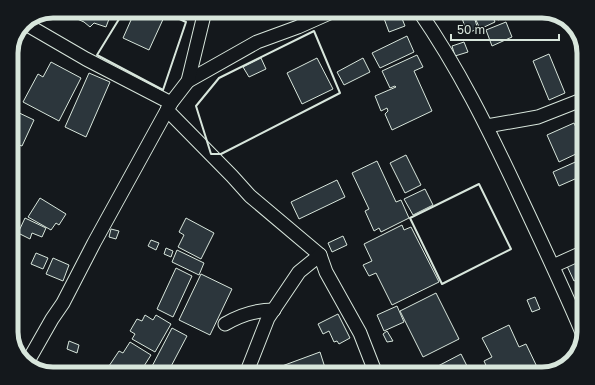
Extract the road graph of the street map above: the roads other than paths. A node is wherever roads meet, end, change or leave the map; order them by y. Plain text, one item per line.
1 (203, 18) edge
2 (319, 18) edge
3 (424, 18) edge
4 (30, 27) edge
5 (188, 81) junction
6 (577, 102) edge
7 (169, 107) junction
8 (487, 126) junction
9 (320, 255) junction
10 (577, 255) edge
11 (553, 266) junction
12 (274, 310) junction
13 (577, 321) edge
14 (225, 324) dead end
15 (31, 358) edge
16 (249, 367) edge
17 (373, 367) edge

1 - 5 street
2 - 5 street
3 - 8 street
4 - 7 street
5 - 7 street
6 - 8 street
7 - 9 street
7 - 15 street
8 - 11 street
9 - 12 street
9 - 17 street
10 - 11 street
11 - 13 street
12 - 14 street
12 - 16 street

